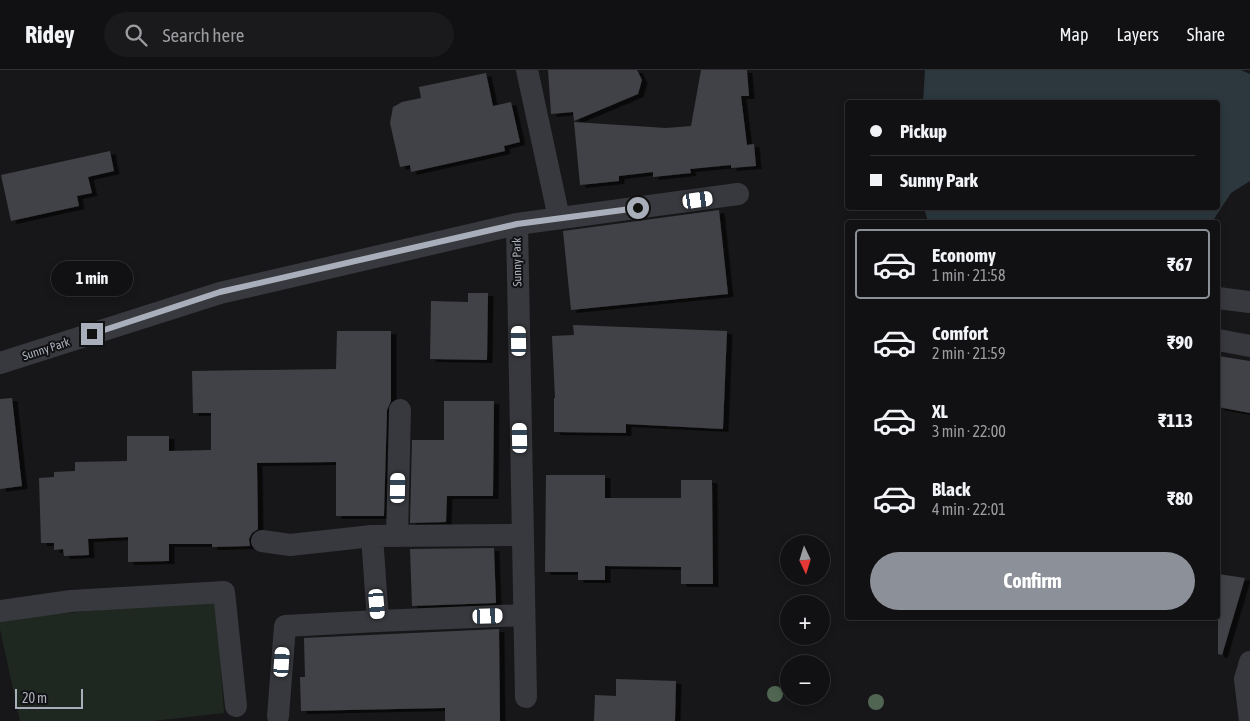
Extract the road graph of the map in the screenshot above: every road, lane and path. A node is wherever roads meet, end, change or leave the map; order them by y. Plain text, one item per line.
1 (527, 70) edge
2 (738, 194) dead end
3 (559, 218) junction
4 (517, 224) junction
5 (1220, 298) edge
6 (1250, 302) edge
7 (1220, 340) edge
8 (1250, 346) edge
9 (0, 363) edge
10 (400, 410) dead end
11 (522, 535) junction
12 (372, 536) junction
13 (397, 536) junction
14 (262, 541) dead end
15 (0, 611) edge
16 (524, 615) junction
17 (378, 621) junction
18 (1250, 662) edge
19 (526, 697) dead end
20 (236, 706) dead end
21 (278, 716) dead end
22 (1250, 721) edge

1 - 3 street
2 - 3 street
3 - 4 street
4 - 9 street, Sunny Park
4 - 11 street, Sunny Park
5 - 6 street
7 - 8 street
10 - 13 street
11 - 13 street
11 - 16 street, Sunny Park
12 - 13 street
12 - 14 street
12 - 17 street
15 - 20 street
16 - 17 street
16 - 19 street, Sunny Park
17 - 21 street
18 - 22 street

